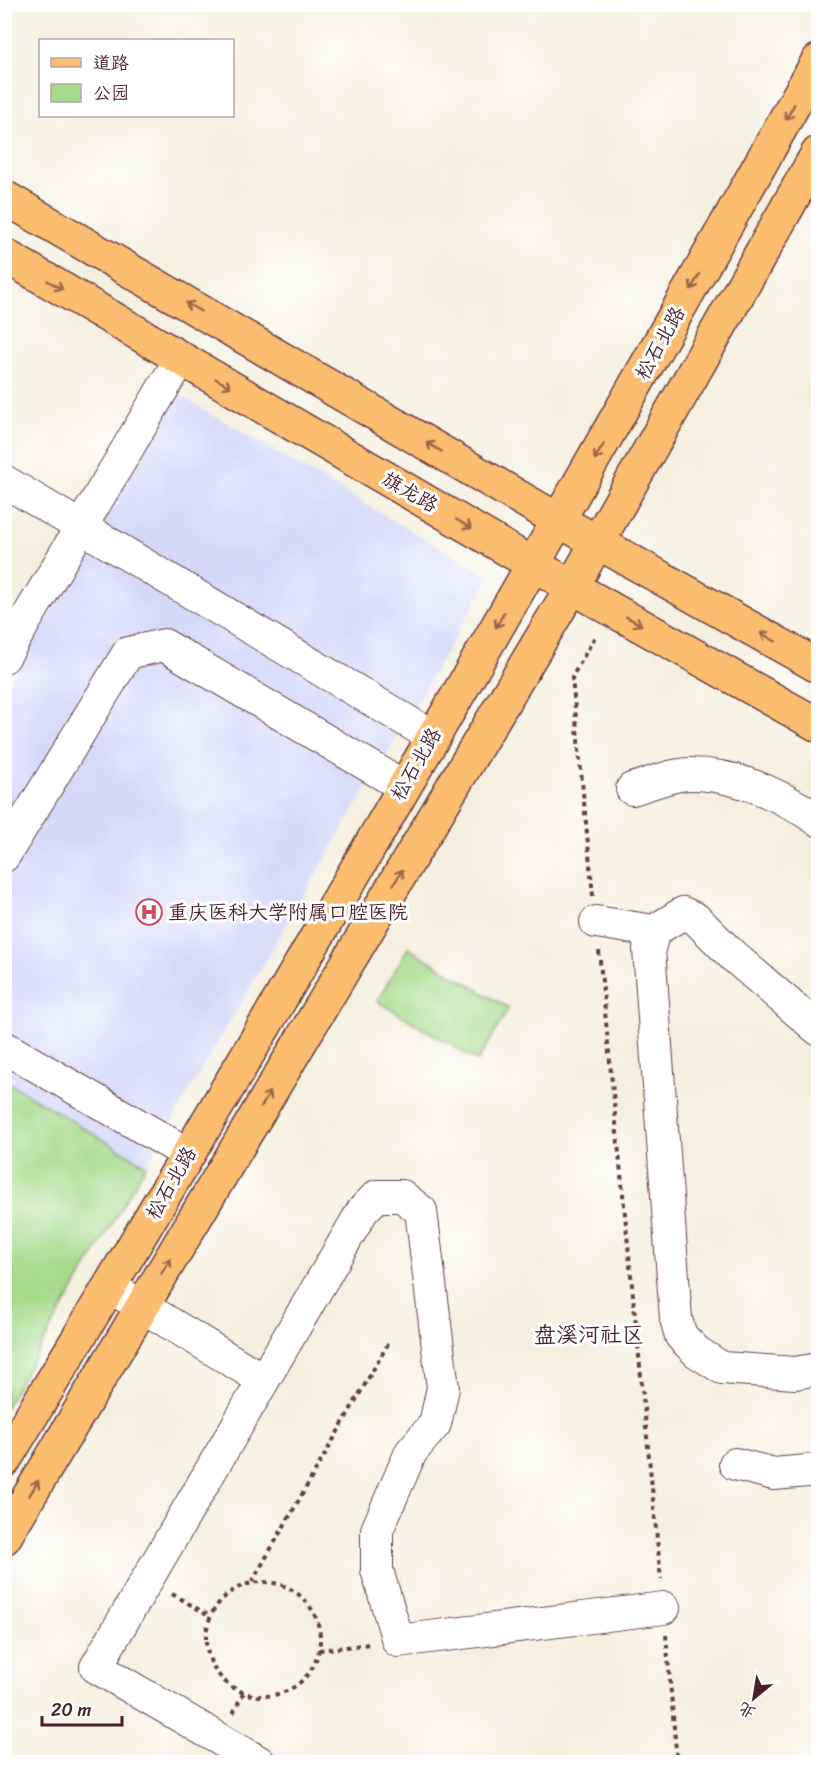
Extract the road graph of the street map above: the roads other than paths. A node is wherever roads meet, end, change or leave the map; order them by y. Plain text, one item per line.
1 (819, 61) edge
2 (819, 153) edge
3 (4, 197) edge
4 (4, 255) edge
5 (181, 358) junction
6 (4, 481) edge
7 (558, 520) junction
8 (81, 527) junction
9 (598, 541) junction
10 (533, 564) junction
11 (572, 587) junction
12 (4, 657) edge
13 (819, 666) edge
14 (819, 725) edge
15 (432, 736) junction
16 (403, 786) junction
17 (632, 789) dead end
18 (819, 820) edge
19 (4, 856) edge
20 (596, 922) road end
21 (654, 931) junction
22 (819, 1029) edge
23 (4, 1047) edge
24 (188, 1154) junction
25 (110, 1287) junction
26 (142, 1306) junction
27 (819, 1369) edge
28 (262, 1379) junction
29 (4, 1461) edge
30 (735, 1464) dead end
31 (819, 1470) edge
32 (4, 1538) edge
33 (664, 1608) road end
34 (259, 1762) edge

1 -> 7 main road, 松石北路
2 - 9 main road, 松石北路
7 -> 3 main road
4 -> 5 main road, 旗龙路
5 - 8 lane
5 -> 10 main road, 旗龙路
6 - 8 lane
7 - 9 main road
7 - 10 main road, 松石北路
8 - 12 lane
8 - 15 lane
9 - 11 main road, 松石北路
13 -> 9 main road
10 - 11 main road, 旗龙路
10 -> 15 main road, 松石北路
11 -> 14 main road, 旗龙路
26 -> 11 main road, 松石北路
15 - 16 main road, 松石北路
16 - 19 lane
16 - 24 main road, 松石北路
17 - 18 lane
20 - 21 lane
21 - 22 lane
21 - 27 lane
23 - 24 lane
24 - 25 main road, 松石北路
25 - 26 lane
25 - 29 main road, 松石北路
26 - 28 lane
32 -> 26 main road, 松石北路
28 - 33 lane
28 - 34 lane
30 - 31 lane

